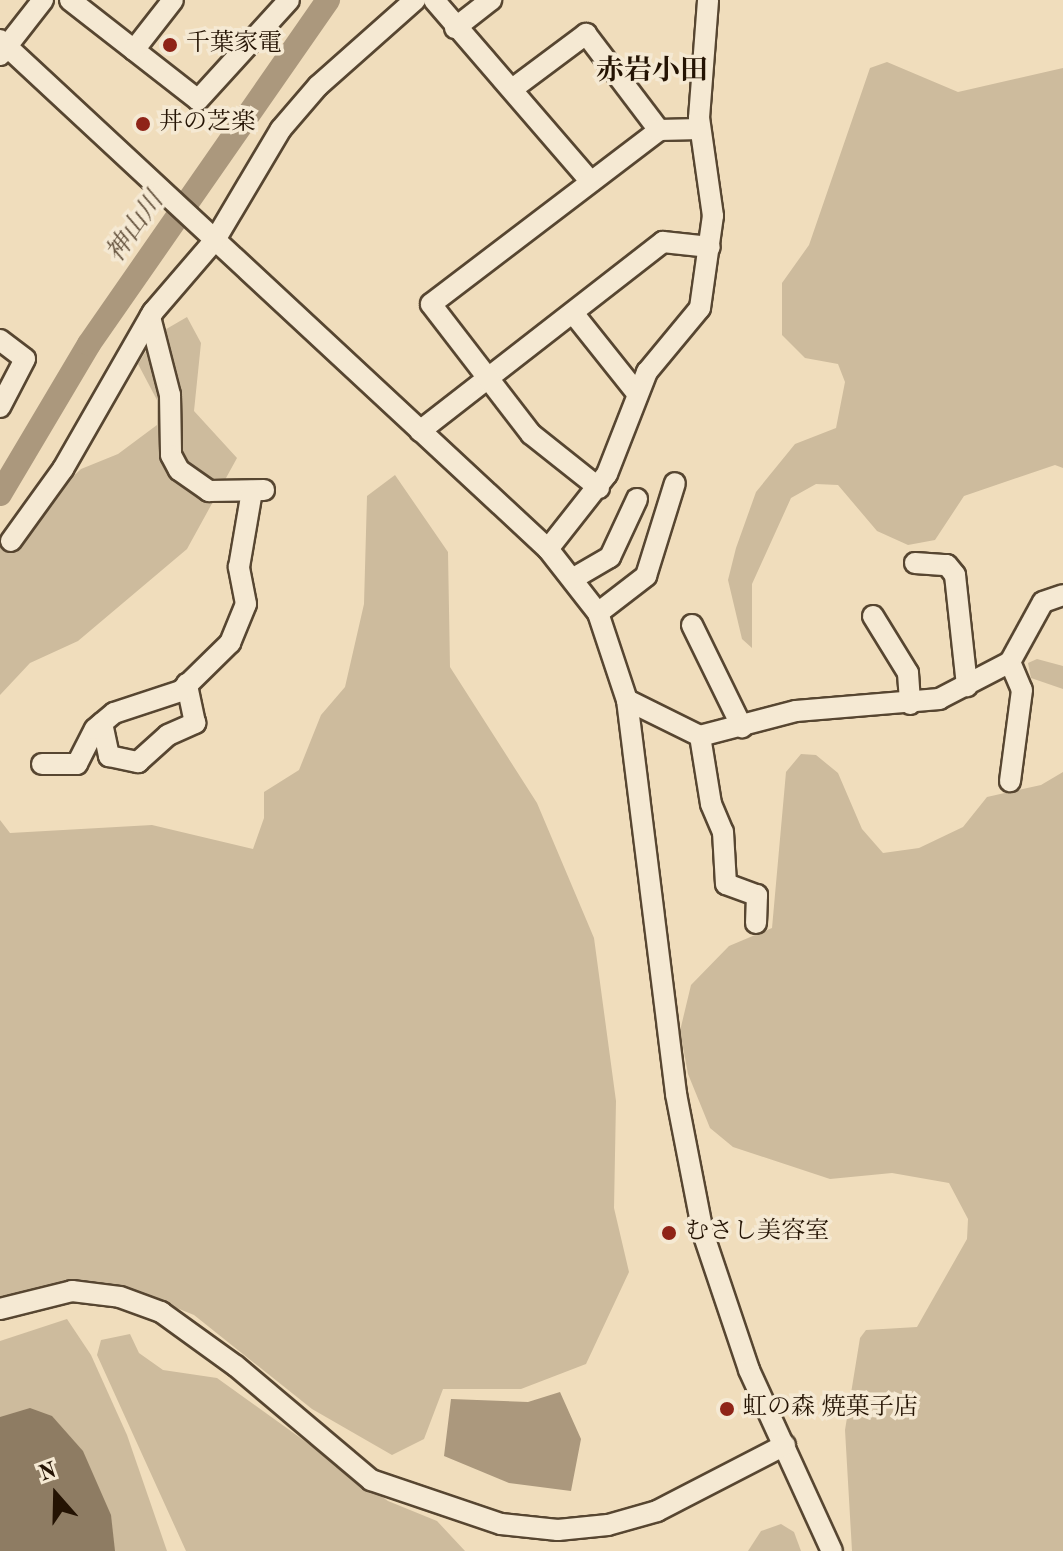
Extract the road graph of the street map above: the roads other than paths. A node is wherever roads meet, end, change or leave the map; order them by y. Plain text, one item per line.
1 (43, 0) edge
2 (70, 0) edge
3 (173, 0) edge
4 (289, 0) edge
5 (415, 0) edge
6 (434, 0) edge
7 (491, 0) edge
8 (708, 0) edge
9 (455, 28) junction
10 (2, 47) edge
11 (134, 50) junction
12 (515, 87) junction
13 (700, 129) junction
14 (659, 130) junction
15 (591, 182) junction
16 (213, 238) junction
17 (710, 247) junction
18 (573, 313) junction
19 (150, 317) junction
20 (0, 340) edge
21 (489, 379) junction
22 (636, 392) junction
23 (0, 407) edge
24 (420, 431) junction
25 (675, 483) dead end
26 (599, 488) junction
27 (637, 499) dead end
28 (11, 541) dead end
29 (548, 549) junction
30 (915, 563) dead end
31 (574, 578) junction
32 (1063, 595) edge
33 (598, 613) junction
34 (873, 616) dead end
35 (692, 625) dead end
36 (1010, 662) junction
37 (187, 684) junction
38 (967, 686) junction
39 (627, 700) junction
40 (910, 704) junction
41 (102, 723) junction
42 (742, 727) junction
43 (700, 736) junction
44 (42, 764) dead end
45 (1010, 781) dead end
46 (756, 923) dead end
47 (0, 1309) edge
48 (785, 1445) junction
49 (832, 1551) edge

1 - 10 street
2 - 11 street
3 - 11 street
4 - 11 street
5 - 16 street
6 - 9 street
7 - 9 street
8 - 13 street
9 - 12 street
10 - 16 street
12 - 14 street
12 - 15 street
13 - 14 street
13 - 17 street
14 - 15 street
15 - 21 street
16 - 19 street
16 - 24 street
17 - 18 street
17 - 22 street
18 - 21 street
18 - 22 street
19 - 28 street
19 - 37 street
20 - 23 street
21 - 24 street
21 - 26 street
22 - 26 street
24 - 29 street
25 - 33 street
26 - 29 street
27 - 31 street
29 - 31 street
30 - 38 street
31 - 33 street
32 - 36 street
33 - 39 street
34 - 40 street
35 - 42 street
36 - 38 street
36 - 45 street
37 - 41 street
37 - 41 street
38 - 40 street
39 - 43 street
39 - 48 street
40 - 42 street
41 - 44 street
42 - 43 street
43 - 46 street
47 - 48 street
48 - 49 street

